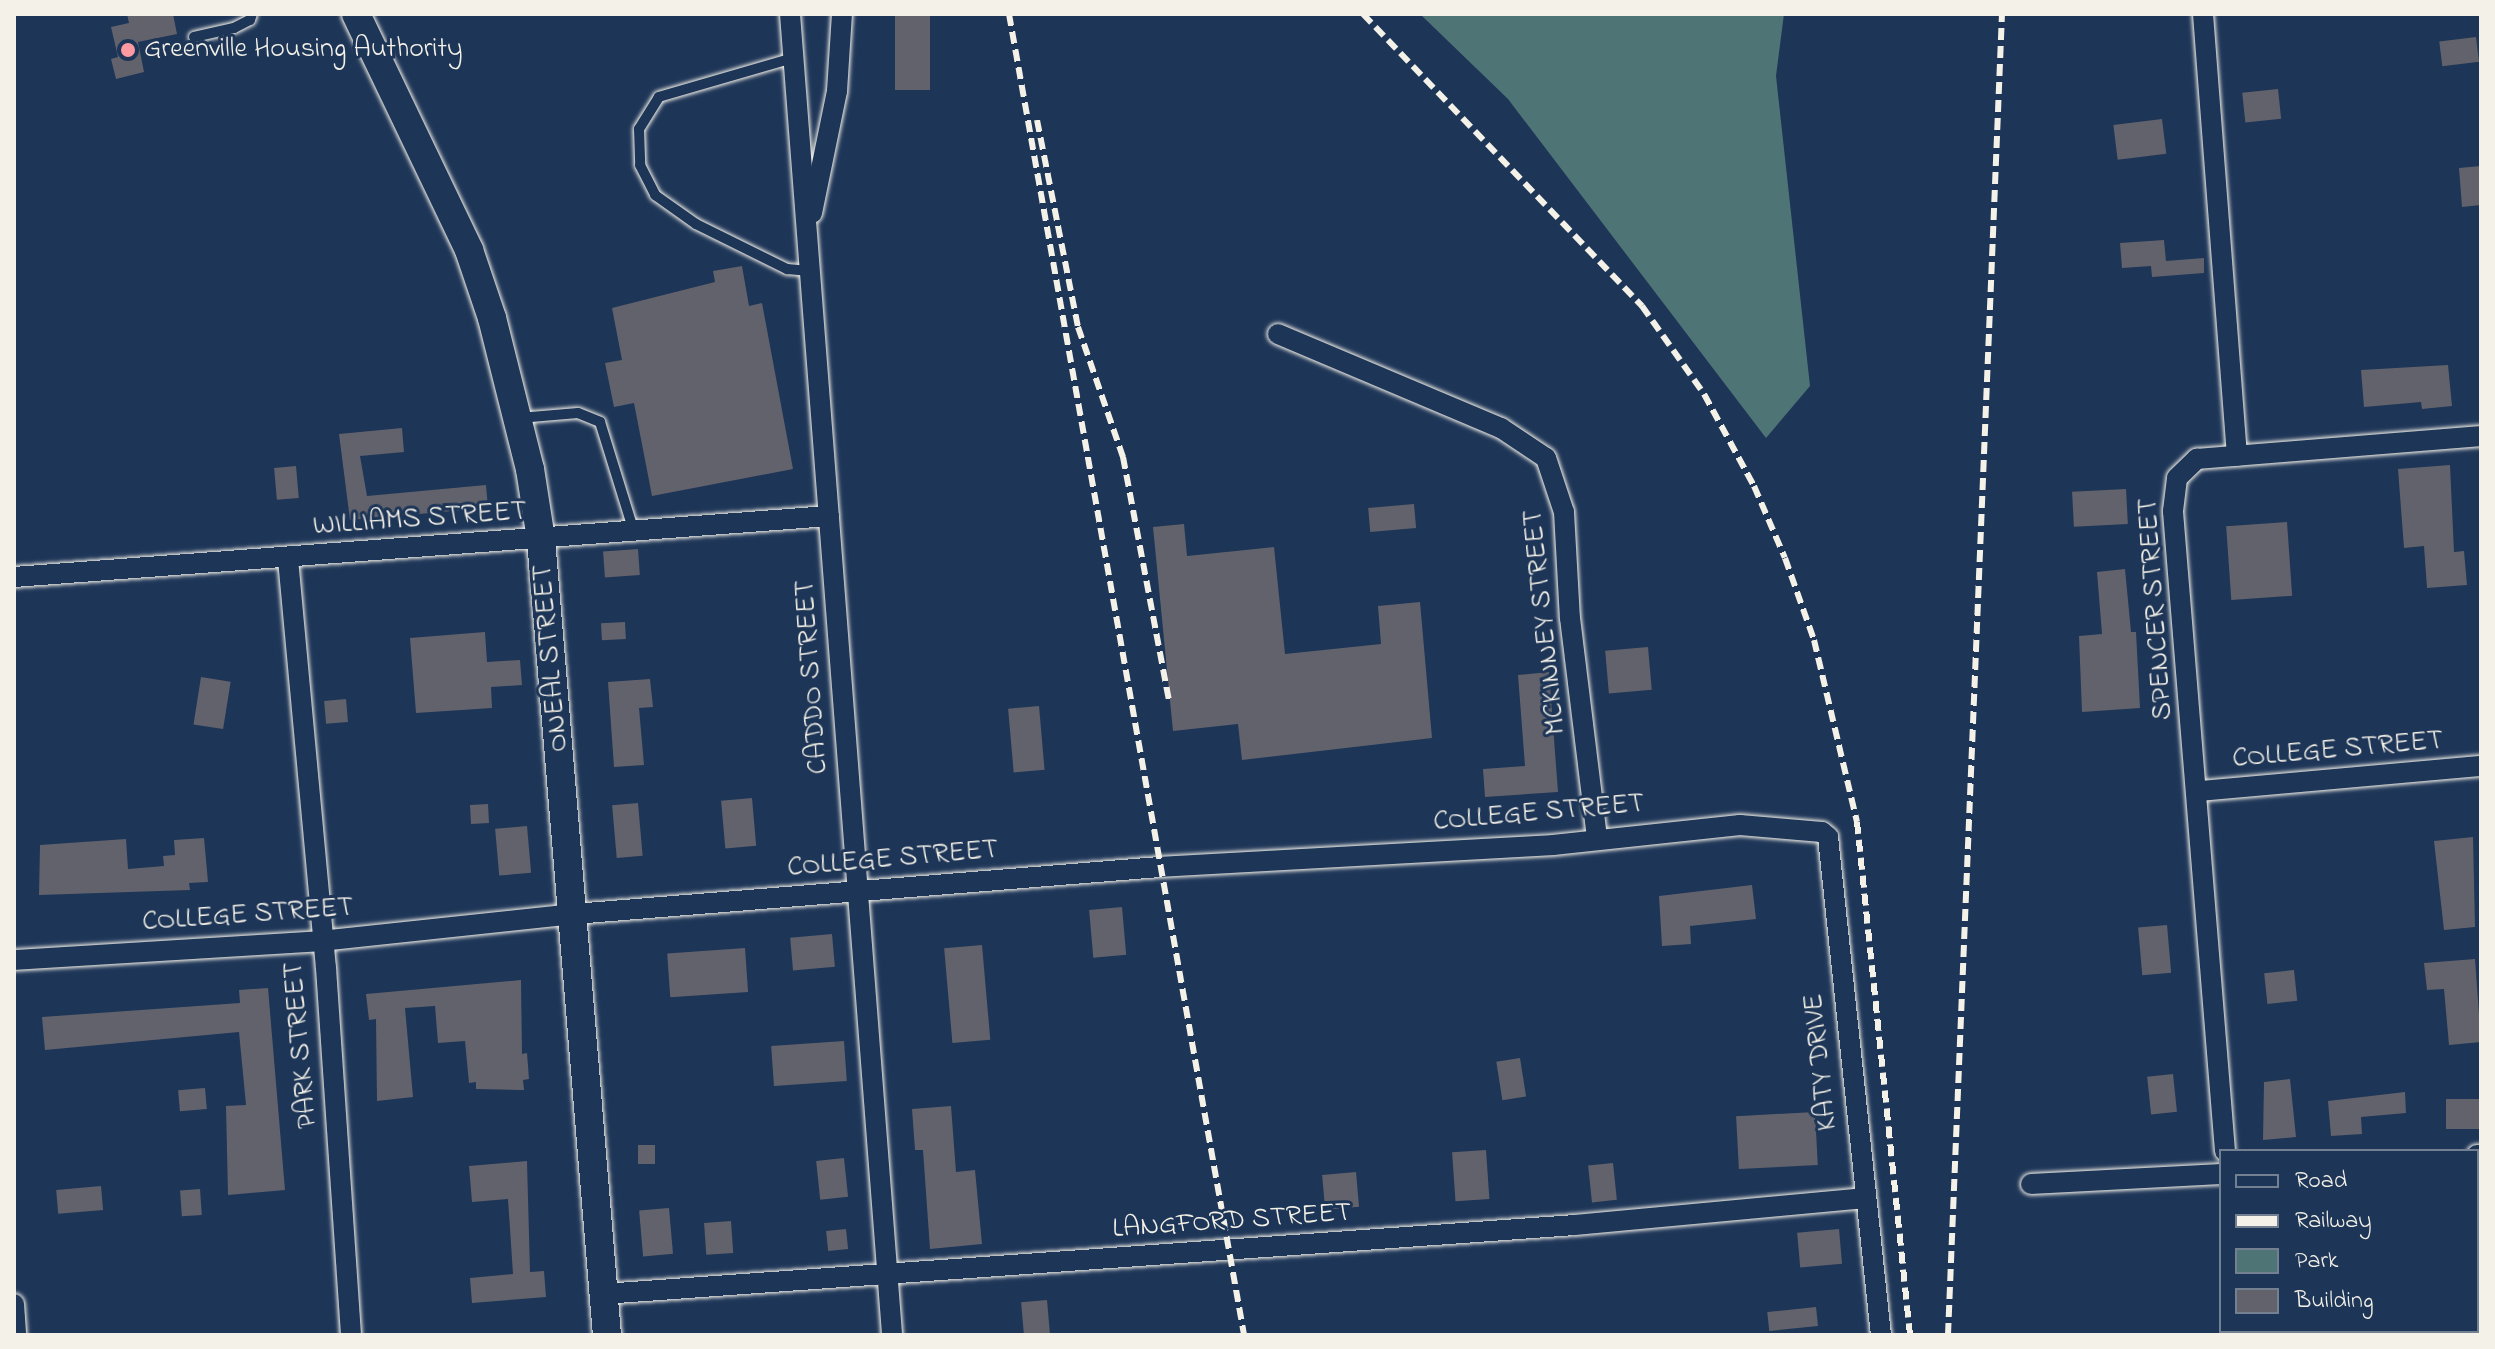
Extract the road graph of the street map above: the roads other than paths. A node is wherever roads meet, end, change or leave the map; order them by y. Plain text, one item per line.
1 (252, 14) edge
2 (356, 14) edge
3 (790, 14) edge
4 (842, 14) edge
5 (2203, 14) edge
6 (194, 37) dead end
7 (793, 58) junction
8 (807, 236) junction
9 (810, 271) junction
10 (1278, 334) dead end
11 (518, 418) junction
12 (2481, 436) edge
13 (2237, 456) junction
14 (829, 516) junction
15 (634, 532) junction
16 (541, 539) junction
17 (288, 559) junction
18 (14, 577) edge
19 (2481, 766) edge
20 (2200, 791) junction
21 (1776, 826) joint
22 (1597, 839) junction
23 (857, 891) junction
24 (574, 914) junction
25 (321, 941) junction
26 (14, 960) edge
27 (2225, 1149) edge
28 (2219, 1174) edge
29 (2031, 1184) dead end
30 (1864, 1198) junction
31 (887, 1275) junction
32 (603, 1294) junction
33 (14, 1304) edge
34 (15, 1333) edge
35 (351, 1335) edge
36 (607, 1335) edge
37 (892, 1335) edge
38 (1881, 1335) edge

1 - 6 lane
2 - 11 street, ONEAL STREET
3 - 7 street, CADDO STREET
4 - 8 street
5 - 13 street
7 - 8 street, CADDO STREET
7 - 9 lane
8 - 9 street, CADDO STREET
9 - 14 street, CADDO STREET
10 - 22 street, MCKINNEY STREET
11 - 15 lane
11 - 16 street, ONEAL STREET
12 - 13 street
13 - 20 street, SPENCER STREET
14 - 15 street, WILLIAMS STREET
14 - 23 street, CADDO STREET
15 - 16 street, WILLIAMS STREET
16 - 17 street, WILLIAMS STREET
16 - 24 street, ONEAL STREET
17 - 18 street, WILLIAMS STREET
17 - 25 street, PARK STREET
19 - 20 street, COLLEGE STREET
20 - 27 street, SPENCER STREET
21 - 22 street, COLLEGE STREET
21 - 30 street, KATY DRIVE
22 - 23 street, COLLEGE STREET
23 - 24 street, COLLEGE STREET
23 - 31 street, CADDO STREET
24 - 25 street, COLLEGE STREET
24 - 32 street, ONEAL STREET
25 - 26 street, COLLEGE STREET
25 - 35 street, PARK STREET
28 - 29 street
30 - 31 street, LANGFORD STREET
30 - 38 street, KATY DRIVE
31 - 32 street, LANGFORD STREET
31 - 37 street, CADDO STREET
32 - 36 street, ONEAL STREET
33 - 34 street

